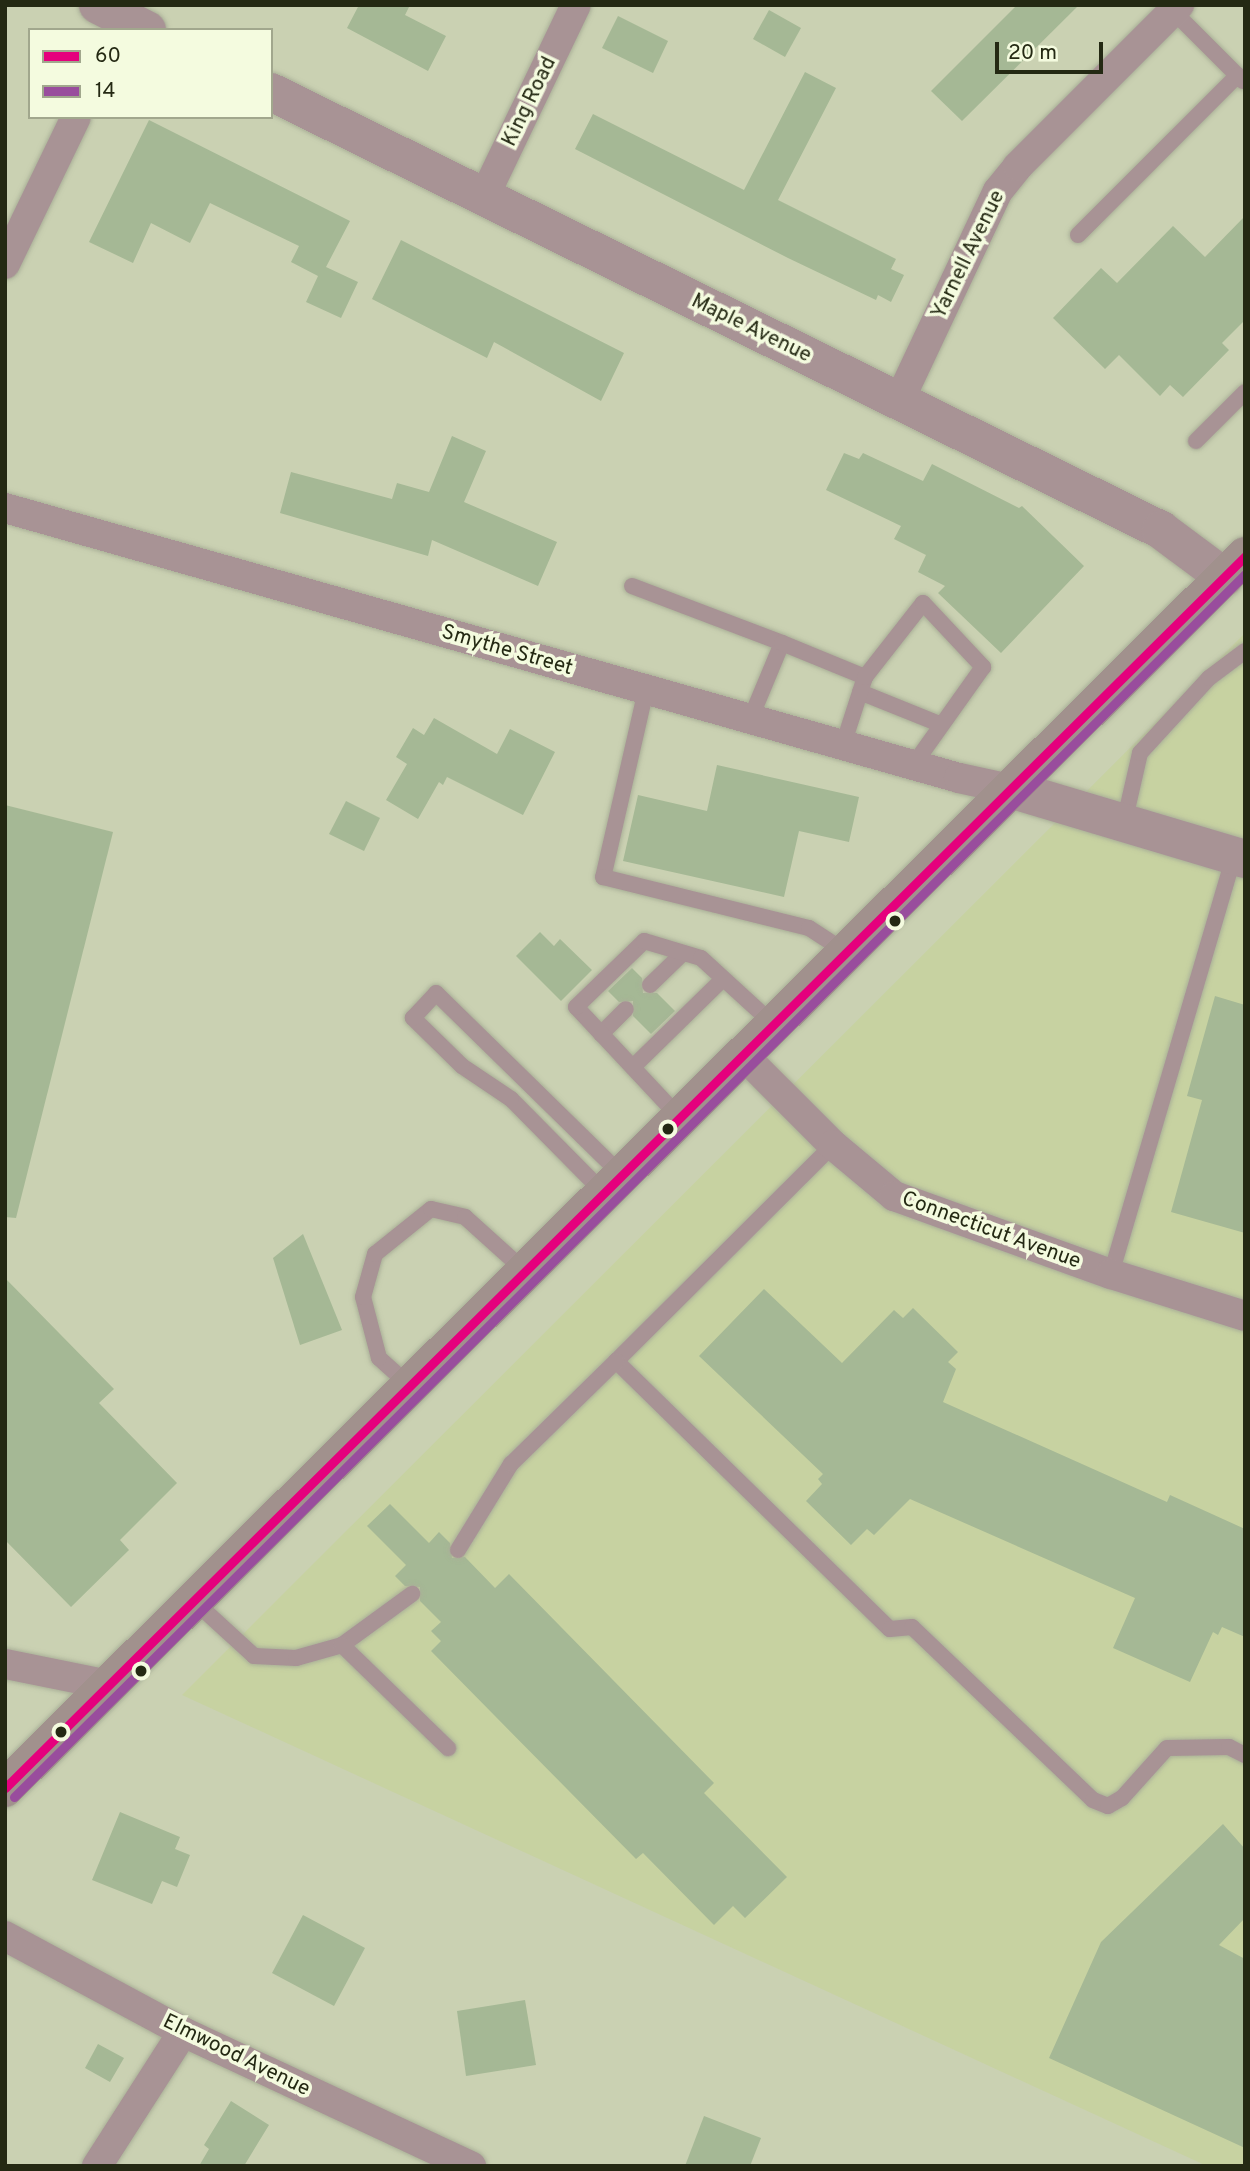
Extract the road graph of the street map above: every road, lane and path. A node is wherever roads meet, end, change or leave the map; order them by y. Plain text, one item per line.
1 (576, 5) edge
2 (1176, 8) edge
3 (1241, 79) edge
4 (273, 93) edge
5 (75, 119) edge
6 (484, 199) junction
7 (1078, 235) dead end
8 (5, 264) edge
9 (1245, 392) edge
10 (899, 401) junction
11 (1196, 442) dead end
12 (5, 508) edge
13 (1238, 566) edge
14 (632, 586) dead end
15 (782, 643) junction
16 (1245, 651) edge
17 (863, 685) junction
18 (646, 690) junction
19 (750, 720) junction
20 (942, 725) junction
21 (843, 746) junction
22 (914, 764) junction
23 (1010, 789) junction
24 (1124, 824) junction
25 (1239, 857) edge
26 (846, 952) junction
27 (683, 953) junction
28 (723, 979) junction
29 (650, 985) dead end
30 (626, 1009) dead end
31 (773, 1024) junction
32 (601, 1034) junction
33 (743, 1055) junction
34 (633, 1067) junction
35 (680, 1118) junction
36 (833, 1145) junction
37 (613, 1184) junction
38 (525, 1271) junction
39 (1111, 1274) junction
40 (1245, 1316) edge
41 (616, 1361) junction
42 (410, 1386) junction
43 (458, 1550) dead end
44 (412, 1594) dead end
45 (194, 1601) junction
46 (342, 1645) junction
47 (5, 1664) edge
48 (109, 1685) junction
49 (447, 1748) dead end
50 (1245, 1755) edge
51 (5, 1788) edge
52 (5, 1936) edge
53 (183, 2032) junction
54 (97, 2166) edge
55 (471, 2166) edge

1 - 6 street, King Road
2 - 3 lane
2 - 10 street, Yarnell Avenue
3 - 7 lane
4 - 6 street, Maple Avenue
5 - 8 street
6 - 10 street, Maple Avenue
9 - 11 lane
10 - 13 street, Maple Avenue
12 - 18 street, Smythe Street
13 - 23 main road
14 - 15 lane
15 - 17 lane
15 - 19 lane
16 - 24 lane
17 - 20 lane
17 - 20 lane
17 - 21 lane
18 - 19 street, Smythe Street
18 - 26 lane
19 - 21 street, Smythe Street
20 - 22 lane
21 - 22 street, Smythe Street
22 - 23 street, Smythe Street
23 - 24 street
23 - 26 main road
24 - 25 street
25 - 39 lane
26 - 31 main road
27 - 28 lane
27 - 29 lane
27 - 32 lane
28 - 31 lane
28 - 34 lane
30 - 32 lane
31 - 33 main road
32 - 34 lane
33 - 35 main road
33 - 36 street, Connecticut Avenue
34 - 35 lane
35 - 37 main road
36 - 39 street, Connecticut Avenue
36 - 41 lane
37 - 37 lane
37 - 38 main road
38 - 42 main road
38 - 42 lane
39 - 40 street, Connecticut Avenue
41 - 43 lane
41 - 50 lane
42 - 45 main road
44 - 46 lane
45 - 46 lane
45 - 48 main road
46 - 49 lane
47 - 48 street
48 - 51 main road
52 - 53 street, Elmwood Avenue
53 - 54 street
53 - 55 street, Elmwood Avenue

